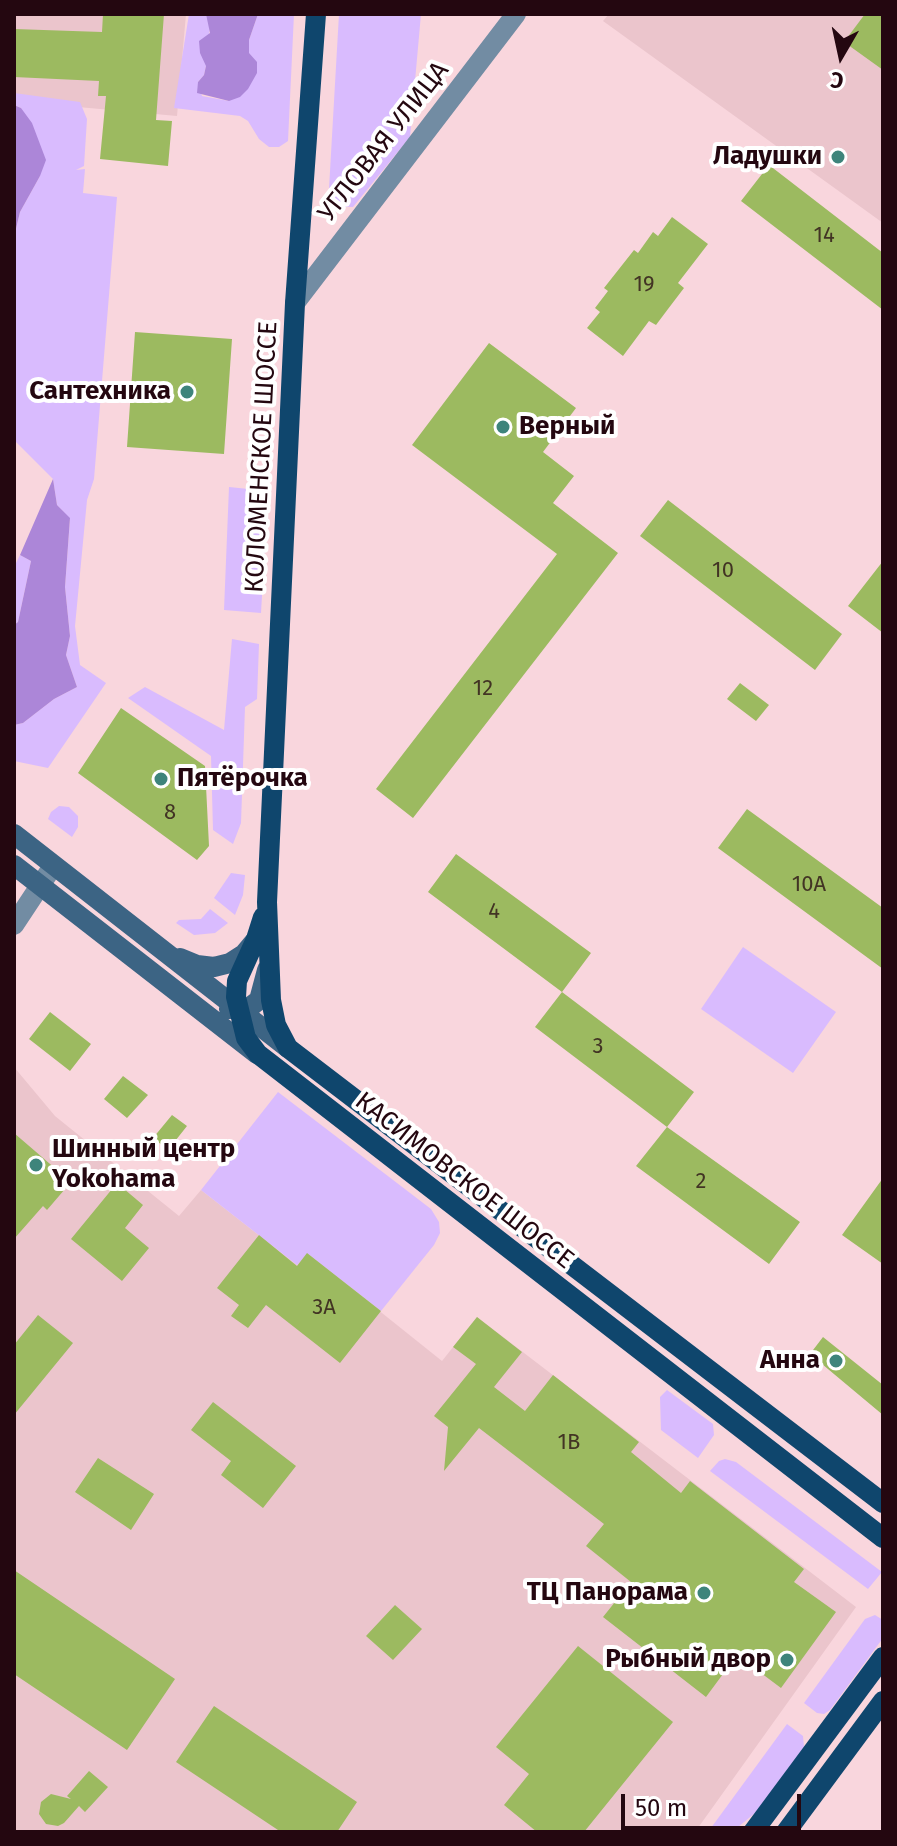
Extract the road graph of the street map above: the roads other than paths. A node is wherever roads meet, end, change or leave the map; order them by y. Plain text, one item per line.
1 (316, 14) edge
2 (516, 14) edge
3 (295, 303) junction
4 (14, 834) edge
5 (14, 865) edge
6 (53, 866) junction
7 (40, 885) junction
8 (267, 902) junction
9 (14, 925) edge
10 (256, 939) junction
11 (159, 949) junction
12 (268, 962) junction
13 (180, 993) junction
14 (238, 1009) junction
15 (288, 1048) junction
16 (258, 1054) junction
17 (482, 1197) junction
18 (468, 1217) junction
19 (883, 1503) edge
20 (883, 1538) edge
21 (883, 1657) edge
22 (883, 1701) edge
23 (753, 1832) edge
24 (786, 1832) edge

1 - 3 main road, КОЛОМЕНСКОЕ ШОССЕ
2 - 3 street, УГЛОВАЯ УЛИЦА
3 - 8 main road, КОЛОМЕНСКОЕ ШОССЕ
4 - 6 main road, КАСИМОВСКОЕ ШОССЕ
5 - 7 main road, КАСИМОВСКОЕ ШОССЕ
6 - 7 street
6 - 11 main road, КАСИМОВСКОЕ ШОССЕ
7 - 9 street
7 - 13 main road, КАСИМОВСКОЕ ШОССЕ
8 - 10 main road, КОЛОМЕНСКОЕ ШОССЕ
8 - 12 main road, КОЛОМЕНСКОЕ ШОССЕ
10 - 11 main road
10 - 14 main road, КОЛОМЕНСКОЕ ШОССЕ
11 - 14 main road, КАСИМОВСКОЕ ШОССЕ
12 - 14 main road
12 - 15 main road, КОЛОМЕНСКОЕ ШОССЕ
13 - 14 main road
13 - 16 main road, КАСИМОВСКОЕ ШОССЕ
14 - 15 main road, КАСИМОВСКОЕ ШОССЕ
14 - 16 main road, КОЛОМЕНСКОЕ ШОССЕ
15 - 17 main road, КАСИМОВСКОЕ ШОССЕ
16 - 18 main road, КАСИМОВСКОЕ ШОССЕ
17 - 18 main road
17 - 19 main road, КАСИМОВСКОЕ ШОССЕ
18 - 20 main road, КАСИМОВСКОЕ ШОССЕ
21 - 23 main road
22 - 24 main road

